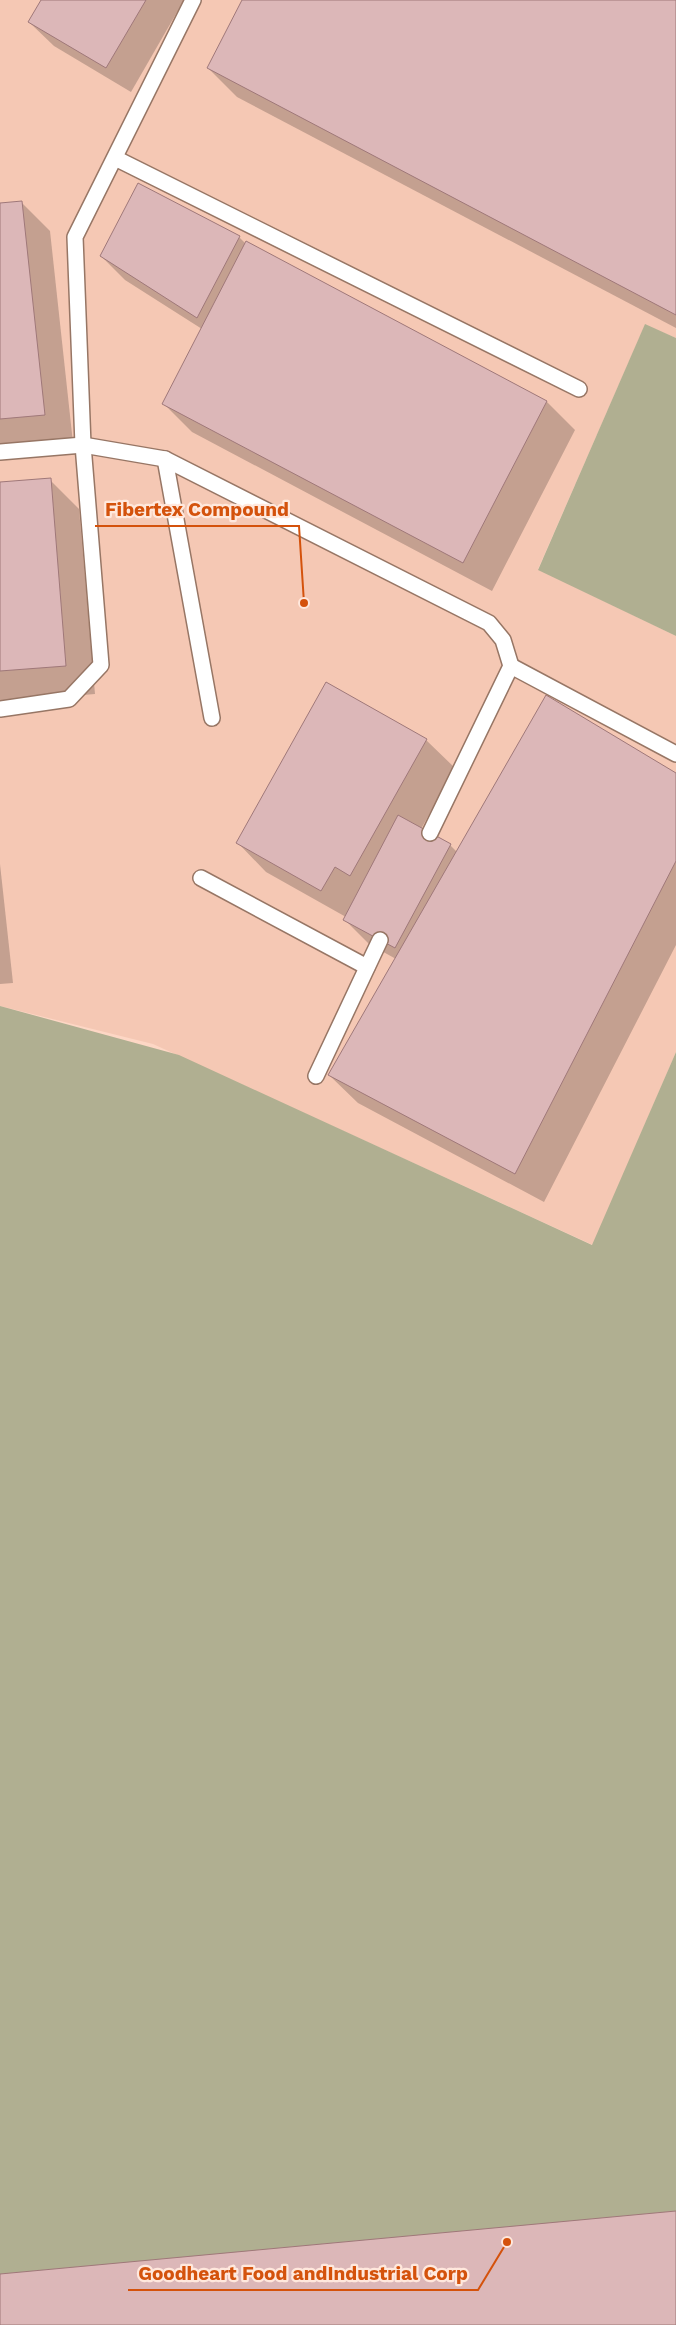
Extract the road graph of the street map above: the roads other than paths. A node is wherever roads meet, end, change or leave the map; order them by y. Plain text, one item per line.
1 (192, 0) edge
2 (115, 158) junction
3 (579, 390) dead end
4 (83, 445) junction
5 (0, 452) edge
6 (165, 459) junction
7 (511, 666) junction
8 (0, 709) edge
9 (212, 718) dead end
10 (676, 754) edge
11 (430, 833) dead end
12 (201, 878) dead end
13 (380, 940) dead end
14 (367, 968) junction
15 (316, 1076) dead end

1 - 2 lane
2 - 3 lane
2 - 4 lane
4 - 5 lane
4 - 6 lane
4 - 8 lane
6 - 7 lane
6 - 9 lane
7 - 10 lane
7 - 11 lane
12 - 14 lane
13 - 14 lane
14 - 15 lane

